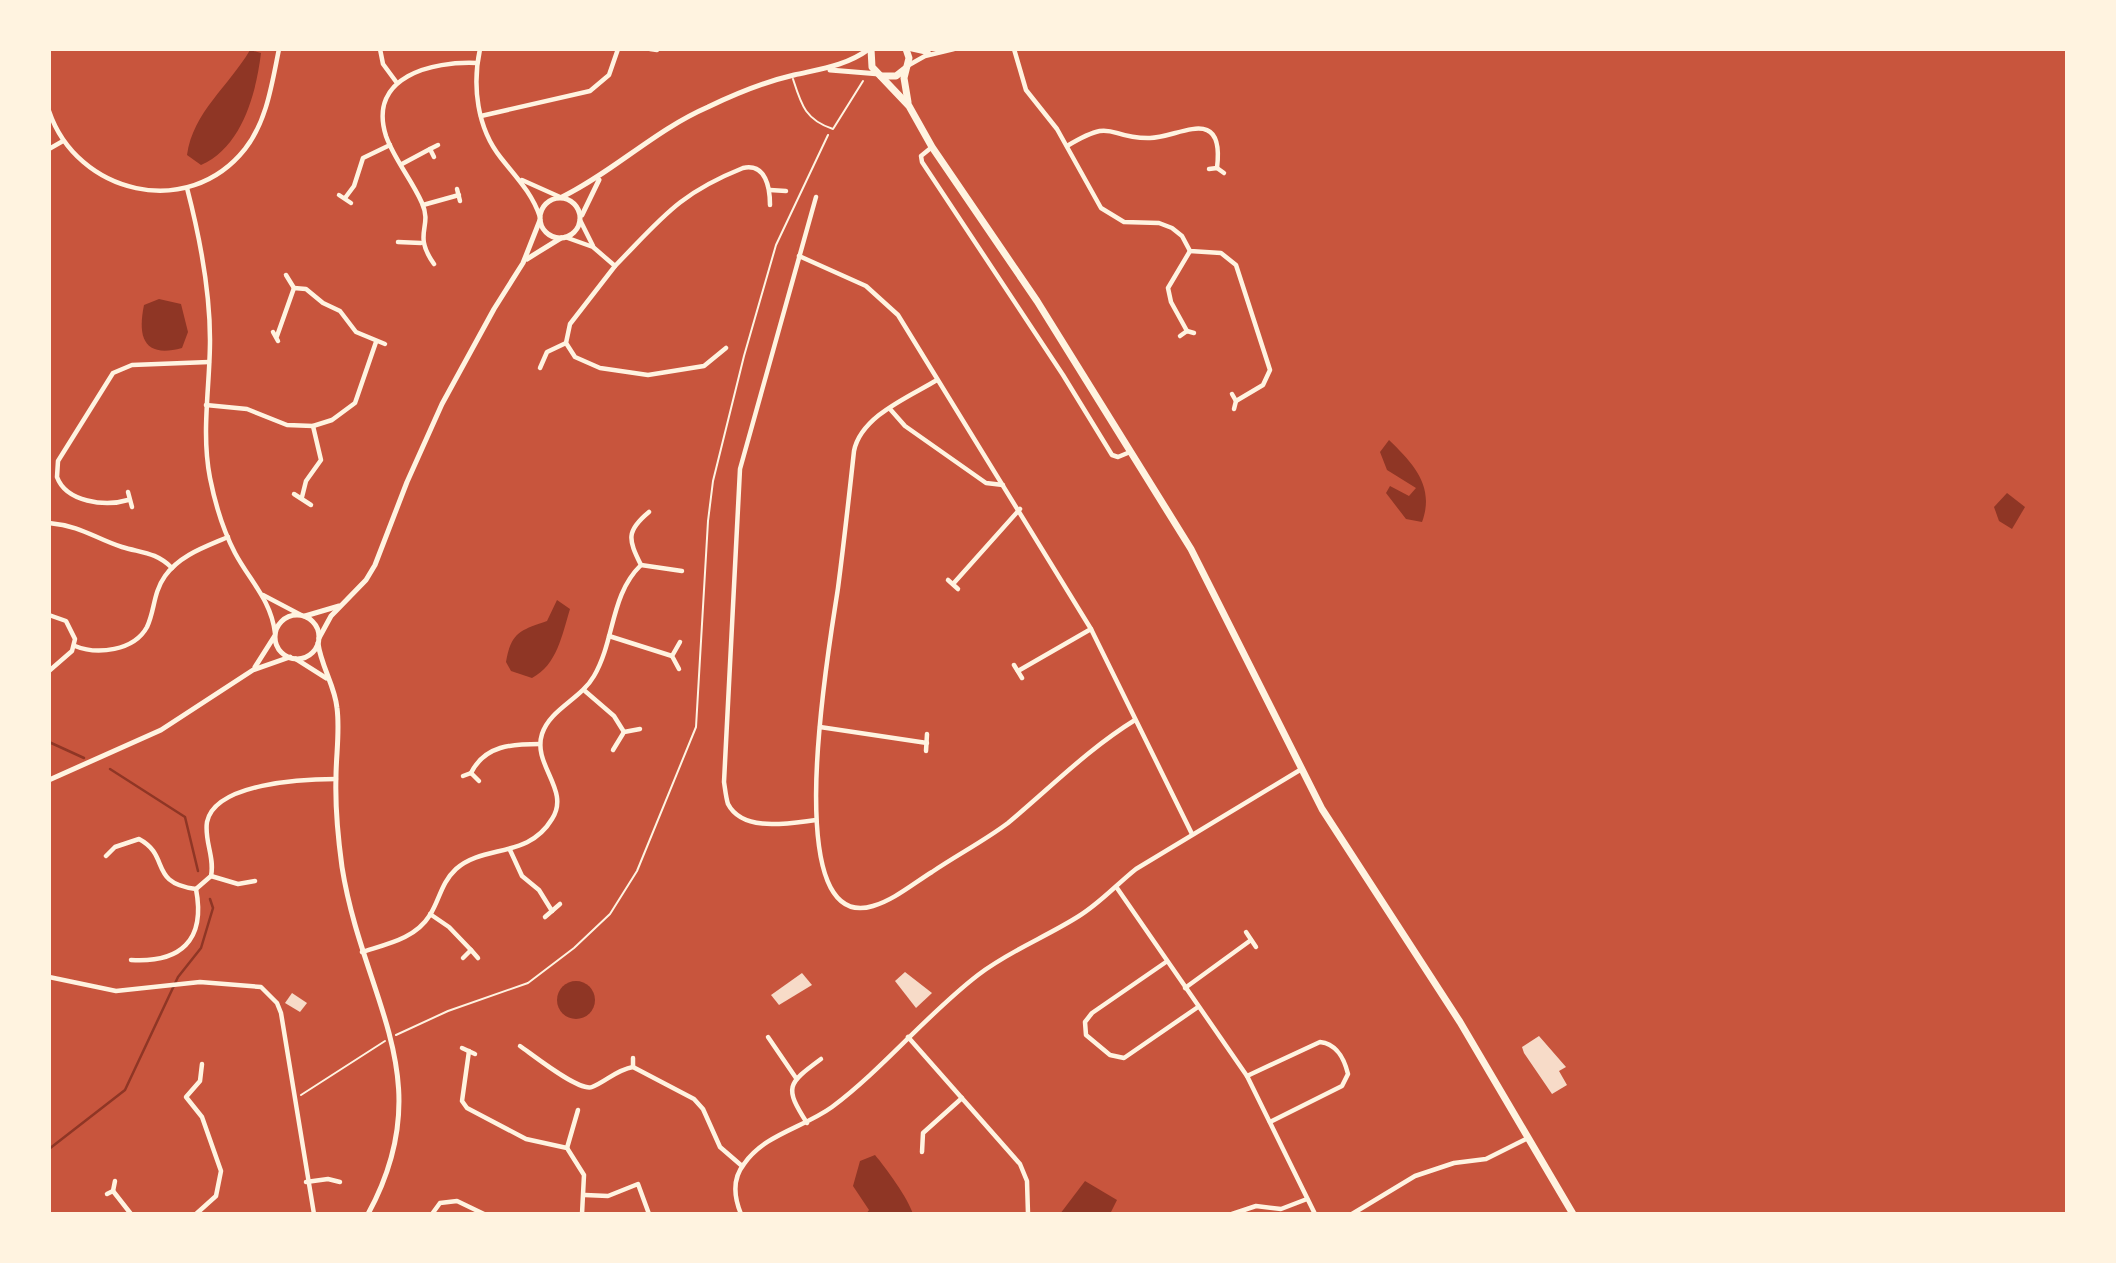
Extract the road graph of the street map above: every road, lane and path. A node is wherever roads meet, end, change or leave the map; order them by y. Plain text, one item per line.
1 (279, 49) edge
2 (380, 49) edge
3 (480, 49) edge
4 (618, 49) edge
5 (650, 49) edge
6 (870, 49) edge
7 (909, 49) edge
8 (954, 49) edge
9 (1014, 49) edge
10 (657, 50) edge
11 (933, 53) junction
12 (477, 63) junction
13 (906, 68) junction
14 (823, 70) junction
15 (880, 75) junction
16 (792, 76) junction
17 (863, 81) dead end
18 (397, 83) junction
19 (909, 106) junction
20 (49, 111) edge
21 (481, 116) junction
22 (833, 128) junction
23 (63, 141) junction
24 (390, 145) junction
25 (438, 145) dead end
26 (1067, 146) junction
27 (932, 147) junction
28 (49, 149) edge
29 (430, 149) junction
30 (434, 157) dead end
31 (402, 163) junction
32 (1217, 168) junction
33 (1209, 169) dead end
34 (1224, 173) dead end
35 (603, 175) junction
36 (519, 178) junction
37 (187, 188) junction
38 (770, 190) junction
39 (786, 191) dead end
40 (340, 195) dead end
41 (459, 195) dead end
42 (561, 197) junction
43 (816, 197) dead end
44 (345, 198) junction
45 (351, 204) dead end
46 (423, 205) junction
47 (769, 205) dead end
48 (540, 218) junction
49 (580, 219) junction
50 (564, 237) junction
51 (398, 242) dead end
52 (422, 243) junction
53 (593, 247) junction
54 (1190, 251) junction
55 (799, 256) junction
56 (523, 263) junction
57 (434, 264) dead end
58 (615, 266) junction
59 (286, 275) dead end
60 (294, 288) junction
61 (1187, 331) junction
62 (1194, 333) dead end
63 (1180, 336) dead end
64 (276, 337) dead end
65 (376, 342) junction
66 (566, 343) junction
67 (385, 344) dead end
68 (726, 348) dead end
69 (719, 355) junction
70 (726, 359) dead end
71 (209, 362) junction
72 (540, 368) dead end
73 (937, 380) junction
74 (1232, 394) dead end
75 (1237, 401) junction
76 (206, 405) junction
77 (890, 409) junction
78 (1234, 409) dead end
79 (313, 426) junction
80 (1130, 452) junction
81 (1003, 485) junction
82 (128, 492) dead end
83 (294, 494) dead end
84 (302, 497) junction
85 (128, 500) junction
86 (311, 505) dead end
87 (132, 507) dead end
88 (1020, 509) junction
89 (649, 512) dead end
90 (49, 523) edge
91 (228, 537) junction
92 (640, 565) junction
93 (172, 568) junction
94 (682, 571) dead end
95 (948, 579) dead end
96 (953, 584) junction
97 (958, 589) dead end
98 (263, 594) junction
99 (341, 605) junction
100 (49, 615) edge
101 (303, 616) junction
102 (1091, 629) junction
103 (275, 633) junction
104 (609, 636) junction
105 (319, 640) junction
106 (680, 642) dead end
107 (75, 646) junction
108 (672, 656) junction
109 (292, 658) junction
110 (1014, 665) dead end
111 (679, 669) dead end
112 (253, 670) junction
113 (49, 671) edge
114 (1018, 671) junction
115 (1022, 678) dead end
116 (329, 680) junction
117 (585, 691) junction
118 (1135, 720) junction
119 (820, 727) junction
120 (640, 729) dead end
121 (624, 732) junction
122 (927, 734) dead end
123 (927, 743) junction
124 (540, 744) junction
125 (613, 750) dead end
126 (926, 751) dead end
127 (1300, 770) junction
128 (471, 773) junction
129 (463, 776) dead end
130 (336, 779) junction
131 (49, 780) edge
132 (479, 781) dead end
133 (816, 820) junction
134 (1192, 834) junction
135 (510, 850) junction
136 (106, 856) dead end
137 (212, 876) junction
138 (255, 881) dead end
139 (1117, 888) junction
140 (196, 889) junction
141 (560, 904) dead end
142 (552, 911) junction
143 (430, 914) junction
144 (545, 917) dead end
145 (1246, 932) dead end
146 (1251, 940) junction
147 (1256, 947) dead end
148 (471, 950) junction
149 (361, 953) junction
150 (463, 958) dead end
151 (478, 958) dead end
152 (131, 960) dead end
153 (1167, 962) junction
154 (49, 977) edge
155 (1185, 988) junction
156 (1198, 1007) junction
157 (391, 1037) junction
158 (768, 1037) dead end
159 (908, 1037) junction
160 (520, 1046) dead end
161 (462, 1048) dead end
162 (469, 1051) junction
163 (475, 1054) dead end
164 (633, 1058) dead end
165 (821, 1059) dead end
166 (202, 1064) dead end
167 (633, 1067) junction
168 (1247, 1076) junction
169 (796, 1077) junction
170 (962, 1098) junction
171 (294, 1099) junction
172 (579, 1110) dead end
173 (1270, 1122) junction
174 (807, 1123) junction
175 (1528, 1138) junction
176 (567, 1148) junction
177 (922, 1152) dead end
178 (742, 1166) junction
179 (115, 1181) dead end
180 (306, 1182) junction
181 (340, 1182) dead end
182 (113, 1191) junction
183 (107, 1194) dead end
184 (585, 1195) junction
185 (1307, 1199) junction
186 (131, 1214) edge
187 (195, 1214) edge
188 (314, 1214) edge
189 (368, 1214) edge
190 (432, 1214) edge
191 (484, 1214) edge
192 (582, 1214) edge
193 (649, 1214) edge
194 (741, 1214) edge
195 (1028, 1214) edge
196 (1232, 1214) edge
197 (1315, 1214) edge
198 (1352, 1214) edge
199 (1573, 1214) edge

1 - 37 street
2 - 18 street
3 - 12 street
4 - 21 street
5 - 10 street
6 - 14 street
6 - 15 highway
7 - 11 street
7 - 13 highway
8 - 11 street
9 - 26 street
11 - 13 street
12 - 18 street
12 - 21 street
13 - 15 highway
13 - 19 highway
14 - 15 street
14 - 16 street
15 - 19 highway
16 - 22 lane
16 - 35 street
17 - 22 lane
18 - 24 street
19 - 27 highway
20 - 23 street
21 - 36 street
22 - 157 path
23 - 28 street
23 - 37 street
24 - 31 street
24 - 44 street
25 - 29 street
26 - 32 street
26 - 54 street
27 - 80 highway
27 - 80 street
29 - 30 street
29 - 31 street
31 - 46 street
32 - 33 street
32 - 34 street
35 - 42 street
35 - 49 street
36 - 42 street
36 - 48 street
37 - 71 street
38 - 39 street
38 - 47 street
38 - 58 street
40 - 44 street
41 - 46 street
42 - 48 street
42 - 49 street
43 - 55 street
44 - 45 street
46 - 52 street
48 - 50 street
48 - 56 street
49 - 50 street
49 - 53 street
50 - 53 street
50 - 56 street
51 - 52 street
52 - 57 street
53 - 58 street
54 - 61 street
54 - 75 street
55 - 73 street
55 - 133 street
56 - 99 street
58 - 66 street
59 - 60 street
60 - 64 street
60 - 65 street
61 - 62 street
61 - 63 street
65 - 67 street
65 - 79 street
66 - 69 street
66 - 72 street
68 - 69 street
69 - 70 street
71 - 76 street
71 - 85 street
73 - 77 street
73 - 81 street
74 - 75 street
75 - 78 street
76 - 79 street
76 - 91 street
77 - 81 street
77 - 119 street
79 - 84 street
80 - 127 highway
81 - 88 street
82 - 85 street
83 - 84 street
84 - 86 street
85 - 87 street
88 - 96 street
88 - 102 street
89 - 92 street
90 - 93 street
91 - 93 street
91 - 98 street
92 - 94 street
92 - 104 street
93 - 107 street
95 - 96 street
96 - 97 street
98 - 101 street
98 - 103 street
99 - 101 street
99 - 105 street
100 - 107 street
101 - 103 street
101 - 105 street
102 - 114 street
102 - 118 street
103 - 109 street
103 - 112 street
104 - 108 street
104 - 117 street
105 - 109 street
105 - 116 street
106 - 108 street
107 - 113 street
108 - 111 street
109 - 112 street
109 - 116 street
110 - 114 street
112 - 131 street
114 - 115 street
116 - 130 street
117 - 121 street
117 - 124 street
118 - 133 street
118 - 134 street
119 - 123 street
119 - 133 street
120 - 121 street
121 - 125 street
122 - 123 street
123 - 126 street
124 - 128 street
124 - 135 street
127 - 134 street
127 - 175 highway
128 - 129 street
128 - 132 street
130 - 137 street
130 - 149 street
134 - 139 street
135 - 142 street
135 - 143 street
136 - 140 street
137 - 138 street
137 - 140 street
139 - 153 street
139 - 159 street
140 - 152 street
141 - 142 street
142 - 144 street
143 - 148 street
143 - 149 street
145 - 146 street
146 - 147 street
146 - 155 street
148 - 150 street
148 - 151 street
149 - 157 street
153 - 155 street
153 - 156 street
154 - 171 street
155 - 156 street
156 - 168 street
157 - 171 path
157 - 189 street
158 - 169 street
159 - 170 street
159 - 174 street
160 - 167 street
161 - 162 street
162 - 163 street
162 - 176 street
164 - 167 street
165 - 169 street
166 - 187 street
167 - 178 street
168 - 173 street
168 - 173 street
169 - 174 street
170 - 177 street
170 - 195 street
171 - 180 street
172 - 176 street
173 - 185 street
174 - 178 street
175 - 198 street
175 - 199 highway
176 - 184 street
178 - 194 street
179 - 182 street
180 - 181 street
180 - 188 street
182 - 183 street
182 - 186 street
184 - 192 street
184 - 193 street
185 - 196 street
185 - 197 street
190 - 191 street

